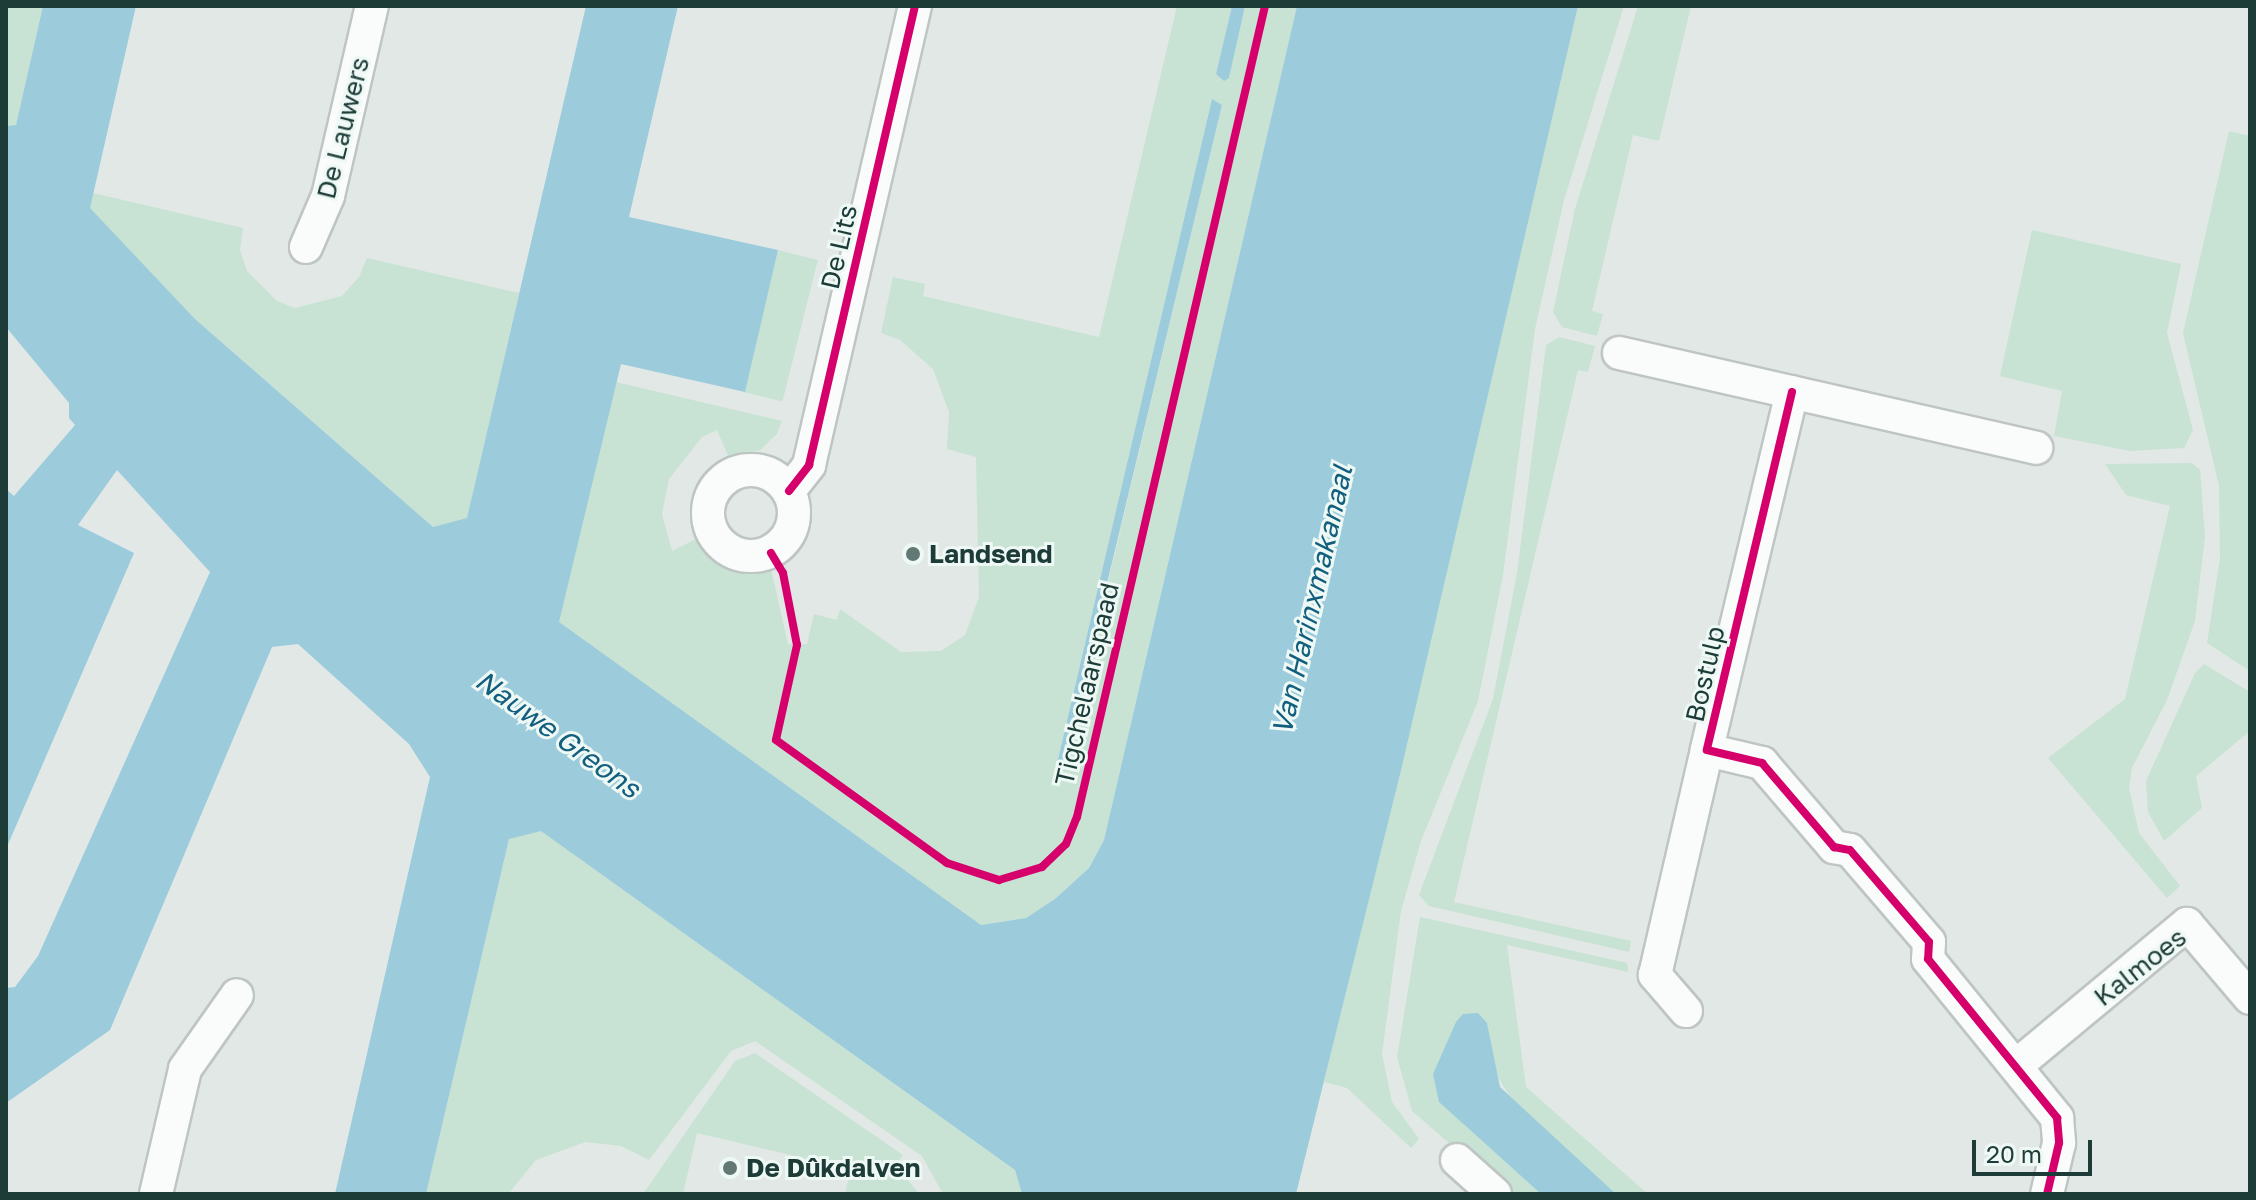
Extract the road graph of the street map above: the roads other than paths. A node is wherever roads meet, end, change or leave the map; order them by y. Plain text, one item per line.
1 (372, 6) edge
2 (915, 6) edge
3 (306, 247) dead end
4 (1619, 353) dead end
5 (1792, 392) junction
6 (2036, 448) dead end
7 (789, 491) dead end
8 (1707, 750) junction
9 (237, 995) dead end
10 (2250, 998) edge
11 (1686, 1011) dead end
12 (2017, 1065) junction
13 (1457, 1160) dead end
14 (156, 1194) edge
15 (1495, 1194) edge
16 (2047, 1194) edge

1 - 3 street, De Lauwers
2 - 7 street, De Lits
4 - 5 street
5 - 6 street
5 - 8 street, Bostulp
8 - 11 street, Bostulp
8 - 12 street, Bostulp
9 - 14 street
10 - 12 street, Kalmoes
12 - 16 street, Bostulp
13 - 15 street

